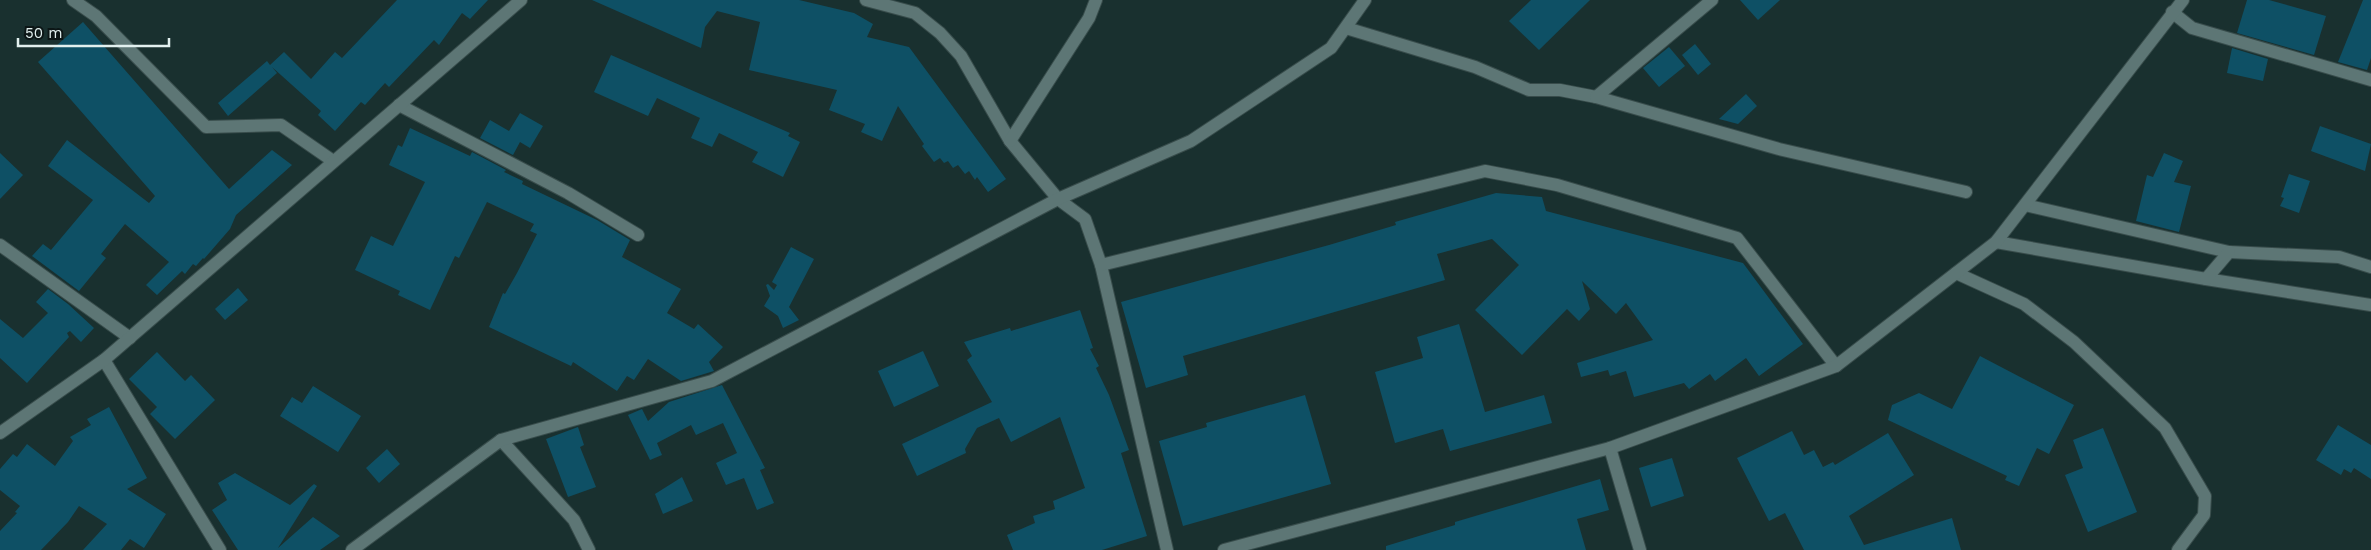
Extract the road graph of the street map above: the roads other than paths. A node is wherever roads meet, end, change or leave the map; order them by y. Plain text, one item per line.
1 (73, 0) edge
2 (521, 0) edge
3 (866, 0) edge
4 (1096, 0) edge
5 (1365, 0) edge
6 (1712, 0) edge
7 (2183, 0) edge
8 (2172, 12) junction
9 (1346, 28) junction
10 (2371, 80) edge
11 (1596, 97) junction
12 (398, 105) junction
13 (1010, 140) junction
14 (333, 161) junction
15 (1966, 192) dead end
16 (1058, 199) junction
17 (2025, 205) junction
18 (638, 234) dead end
19 (1996, 242) junction
20 (0, 245) edge
21 (2229, 252) junction
22 (1101, 265) junction
23 (2371, 267) edge
24 (1956, 273) junction
25 (2206, 279) junction
26 (2371, 305) edge
27 (130, 338) junction
28 (104, 360) junction
29 (1836, 366) junction
30 (0, 433) edge
31 (501, 440) junction
32 (1610, 448) junction
33 (220, 550) edge
34 (352, 550) edge
35 (590, 550) edge
36 (1167, 550) edge
37 (1224, 550) edge
38 (1640, 550) edge
39 (2178, 550) edge

1 - 14 street
2 - 12 street
3 - 13 street
4 - 13 street
5 - 9 street
6 - 11 street
7 - 8 street
8 - 10 street
8 - 17 street
9 - 11 street
9 - 16 street
11 - 15 street
12 - 14 street
12 - 18 street
13 - 16 street
14 - 27 street
16 - 22 street
16 - 31 street
17 - 19 street
17 - 21 street
19 - 24 street
19 - 25 street
20 - 27 street
21 - 23 street
21 - 25 street
22 - 29 street
22 - 36 street
24 - 29 street
24 - 39 street
25 - 26 street
27 - 28 street
28 - 30 street
28 - 33 street
29 - 32 street
31 - 34 street
31 - 35 street
32 - 37 street
32 - 38 street

